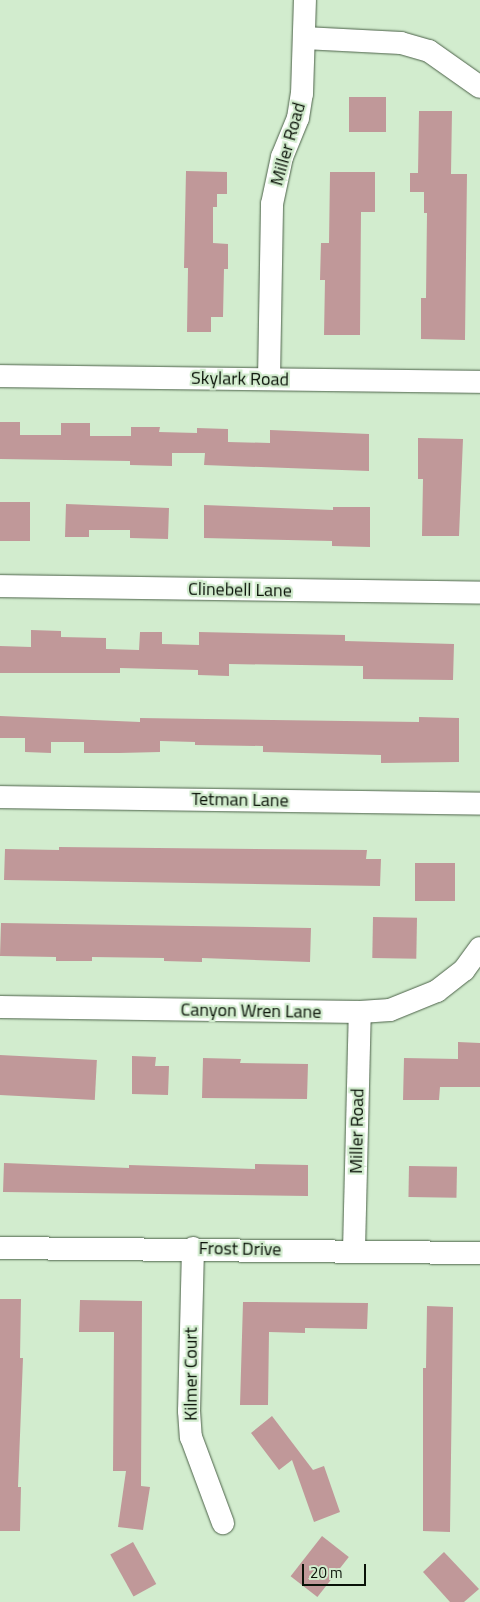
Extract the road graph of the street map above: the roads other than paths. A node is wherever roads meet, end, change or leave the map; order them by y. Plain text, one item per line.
1 (305, 0) edge
2 (304, 38) junction
3 (478, 81) edge
4 (0, 376) edge
5 (269, 379) junction
6 (480, 382) edge
7 (0, 586) edge
8 (480, 593) edge
9 (0, 797) edge
10 (480, 804) edge
11 (480, 948) edge
12 (0, 1007) edge
13 (360, 1012) junction
14 (0, 1248) edge
15 (192, 1248) junction
16 (354, 1250) junction
17 (480, 1253) edge
18 (223, 1523) dead end

1 - 2 street, Miller Road
2 - 3 street
2 - 5 street, Miller Road
4 - 5 street, Skylark Road
5 - 6 street, Skylark Road
7 - 8 street, Clinebell Lane
9 - 10 street, Tetman Lane
11 - 13 street, Canyon Wren Lane
12 - 13 street, Canyon Wren Lane
13 - 16 street, Miller Road
14 - 15 street, Frost Drive
15 - 16 street, Frost Drive
15 - 18 street, Kilmer Court
16 - 17 street, Frost Drive

